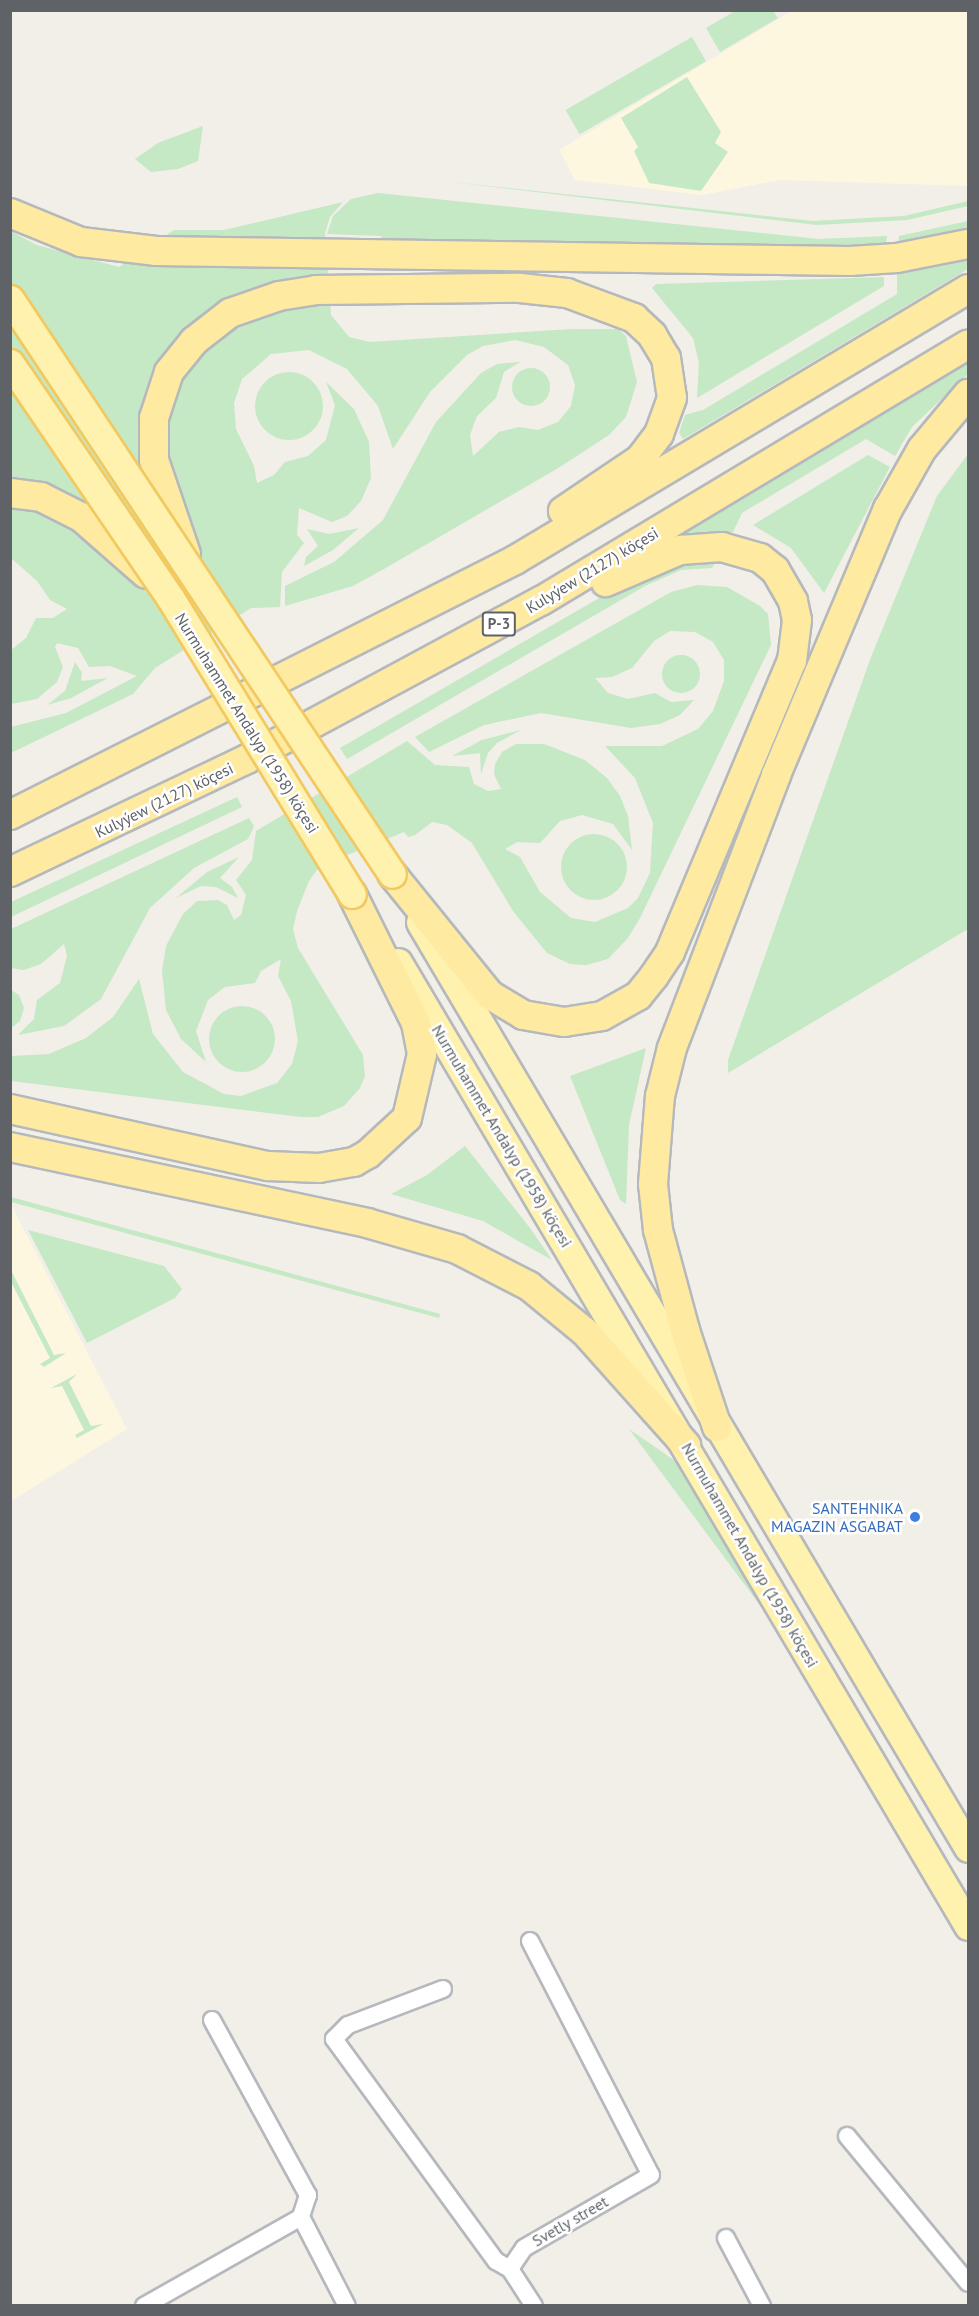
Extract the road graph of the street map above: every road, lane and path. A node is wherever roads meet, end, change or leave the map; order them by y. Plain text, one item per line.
1 (10, 213) edge
2 (969, 244) edge
3 (969, 289) edge
4 (10, 299) edge
5 (969, 344) edge
6 (10, 363) edge
7 (969, 394) edge
8 (10, 493) edge
9 (514, 561) junction
10 (196, 579) junction
11 (171, 599) junction
12 (541, 602) junction
13 (49, 798) junction
14 (10, 804) edge
15 (10, 815) edge
16 (79, 841) junction
17 (10, 872) edge
18 (392, 874) junction
19 (10, 893) edge
20 (352, 894) junction
21 (10, 1109) edge
22 (10, 1147) edge
23 (717, 1427) junction
24 (686, 1444) junction
25 (969, 1848) edge
26 (969, 1926) edge
27 (530, 1941) dead end
28 (443, 1989) dead end
29 (212, 2020) dead end
30 (847, 2136) dead end
31 (301, 2217) junction
32 (726, 2238) dead end
33 (510, 2269) junction
34 (969, 2283) edge
35 (144, 2306) edge
36 (347, 2306) edge
37 (534, 2306) edge
38 (762, 2306) edge

1 - 2 highway
3 - 9 highway
4 - 10 main road, Nurmuhammet Andalyp (1958) köçesi, bridge
5 - 12 highway, Kulyýew (2127) köçesi / P-3
6 - 11 main road, Nurmuhammet Andalyp (1958) köçesi, bridge
7 - 23 highway
8 - 11 highway, bridge
9 - 10 highway, bridge
9 - 13 highway
10 - 18 main road, Nurmuhammet Andalyp (1958) köçesi, bridge
11 - 20 main road, Nurmuhammet Andalyp (1958) köçesi, bridge
12 - 16 highway, Kulyýew (2127) köçesi / P-3
12 - 18 highway
13 - 14 highway
13 - 15 highway
16 - 17 highway, Kulyýew (2127) köçesi / P-3
16 - 19 highway
18 - 23 main road, Nurmuhammet Andalyp (1958) köçesi
20 - 21 highway
20 - 24 main road, Nurmuhammet Andalyp (1958) köçesi
22 - 24 highway
23 - 25 main road, Nurmuhammet Andalyp (1958) köçesi
24 - 26 main road, Nurmuhammet Andalyp (1958) köçesi
27 - 33 street, Svetly street
28 - 33 street
29 - 31 street
30 - 34 street
31 - 35 street
31 - 36 street
32 - 38 street
33 - 37 street

